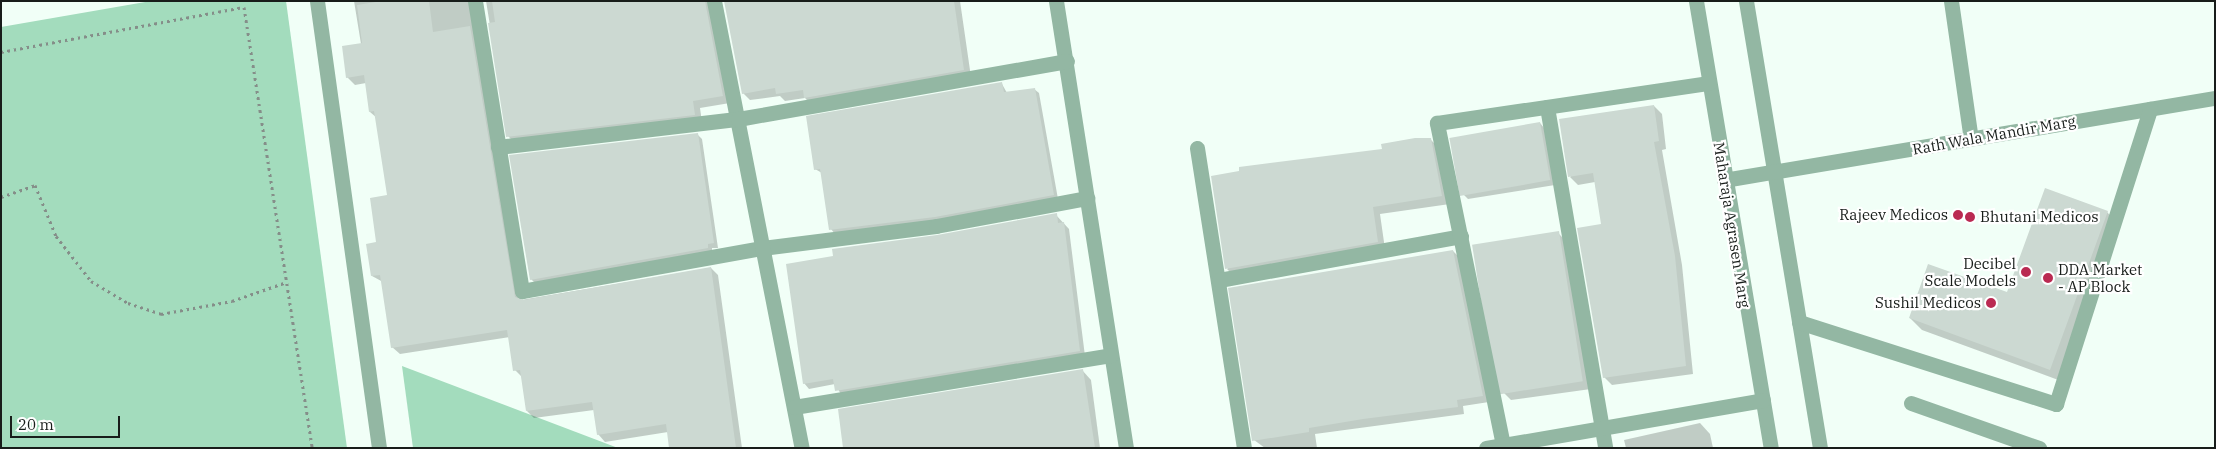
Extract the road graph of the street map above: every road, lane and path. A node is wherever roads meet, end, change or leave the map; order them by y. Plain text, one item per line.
1 (317, 1) edge
2 (476, 1) edge
3 (714, 1) edge
4 (1056, 1) edge
5 (1696, 1) edge
6 (1746, 1) edge
7 (1951, 1) edge
8 (1, 52) edge
9 (1067, 61) junction
10 (1709, 83) junction
11 (2215, 98) edge
12 (1547, 107) junction
13 (2150, 109) junction
14 (738, 119) junction
15 (1971, 139) junction
16 (498, 147) junction
17 (1197, 148) dead end
18 (1774, 172) junction
19 (1724, 180) junction
20 (1, 197) edge
21 (1087, 198) junction
22 (1461, 236) junction
23 (762, 248) junction
24 (1219, 280) junction
25 (287, 282) junction
26 (1799, 322) junction
27 (1111, 355) junction
28 (1763, 400) junction
29 (1911, 403) dead end
30 (794, 407) junction
31 (1600, 428) junction
32 (1492, 447) edge
33 (312, 448) edge
34 (379, 448) edge
35 (802, 448) edge
36 (1126, 448) edge
37 (1244, 448) edge
38 (1605, 448) edge
39 (1772, 448) edge
40 (1820, 448) edge
41 (2039, 448) edge

1 - 34 street
2 - 16 street
3 - 14 street
4 - 9 street
5 - 10 street, Maharaja Agrasen Marg
6 - 18 street
7 - 15 street
8 - 25 path
9 - 14 street
9 - 21 street
10 - 12 street
10 - 19 street, Maharaja Agrasen Marg
11 - 13 street, Rath Wala Mandir Marg
12 - 22 street
12 - 31 street
13 - 15 street, Rath Wala Mandir Marg
13 - 26 street
14 - 16 street
14 - 23 street
15 - 18 street, Rath Wala Mandir Marg
16 - 23 street
17 - 24 street
18 - 19 street, Rath Wala Mandir Marg
18 - 26 street
19 - 28 street, Maharaja Agrasen Marg
20 - 25 path
21 - 23 street
21 - 27 street
22 - 24 street
22 - 32 street
23 - 30 street
24 - 37 street
25 - 33 path
26 - 40 street
27 - 30 street
27 - 36 street
28 - 31 street
28 - 39 street, Maharaja Agrasen Marg
29 - 41 street
30 - 35 street
31 - 32 street
31 - 38 street

